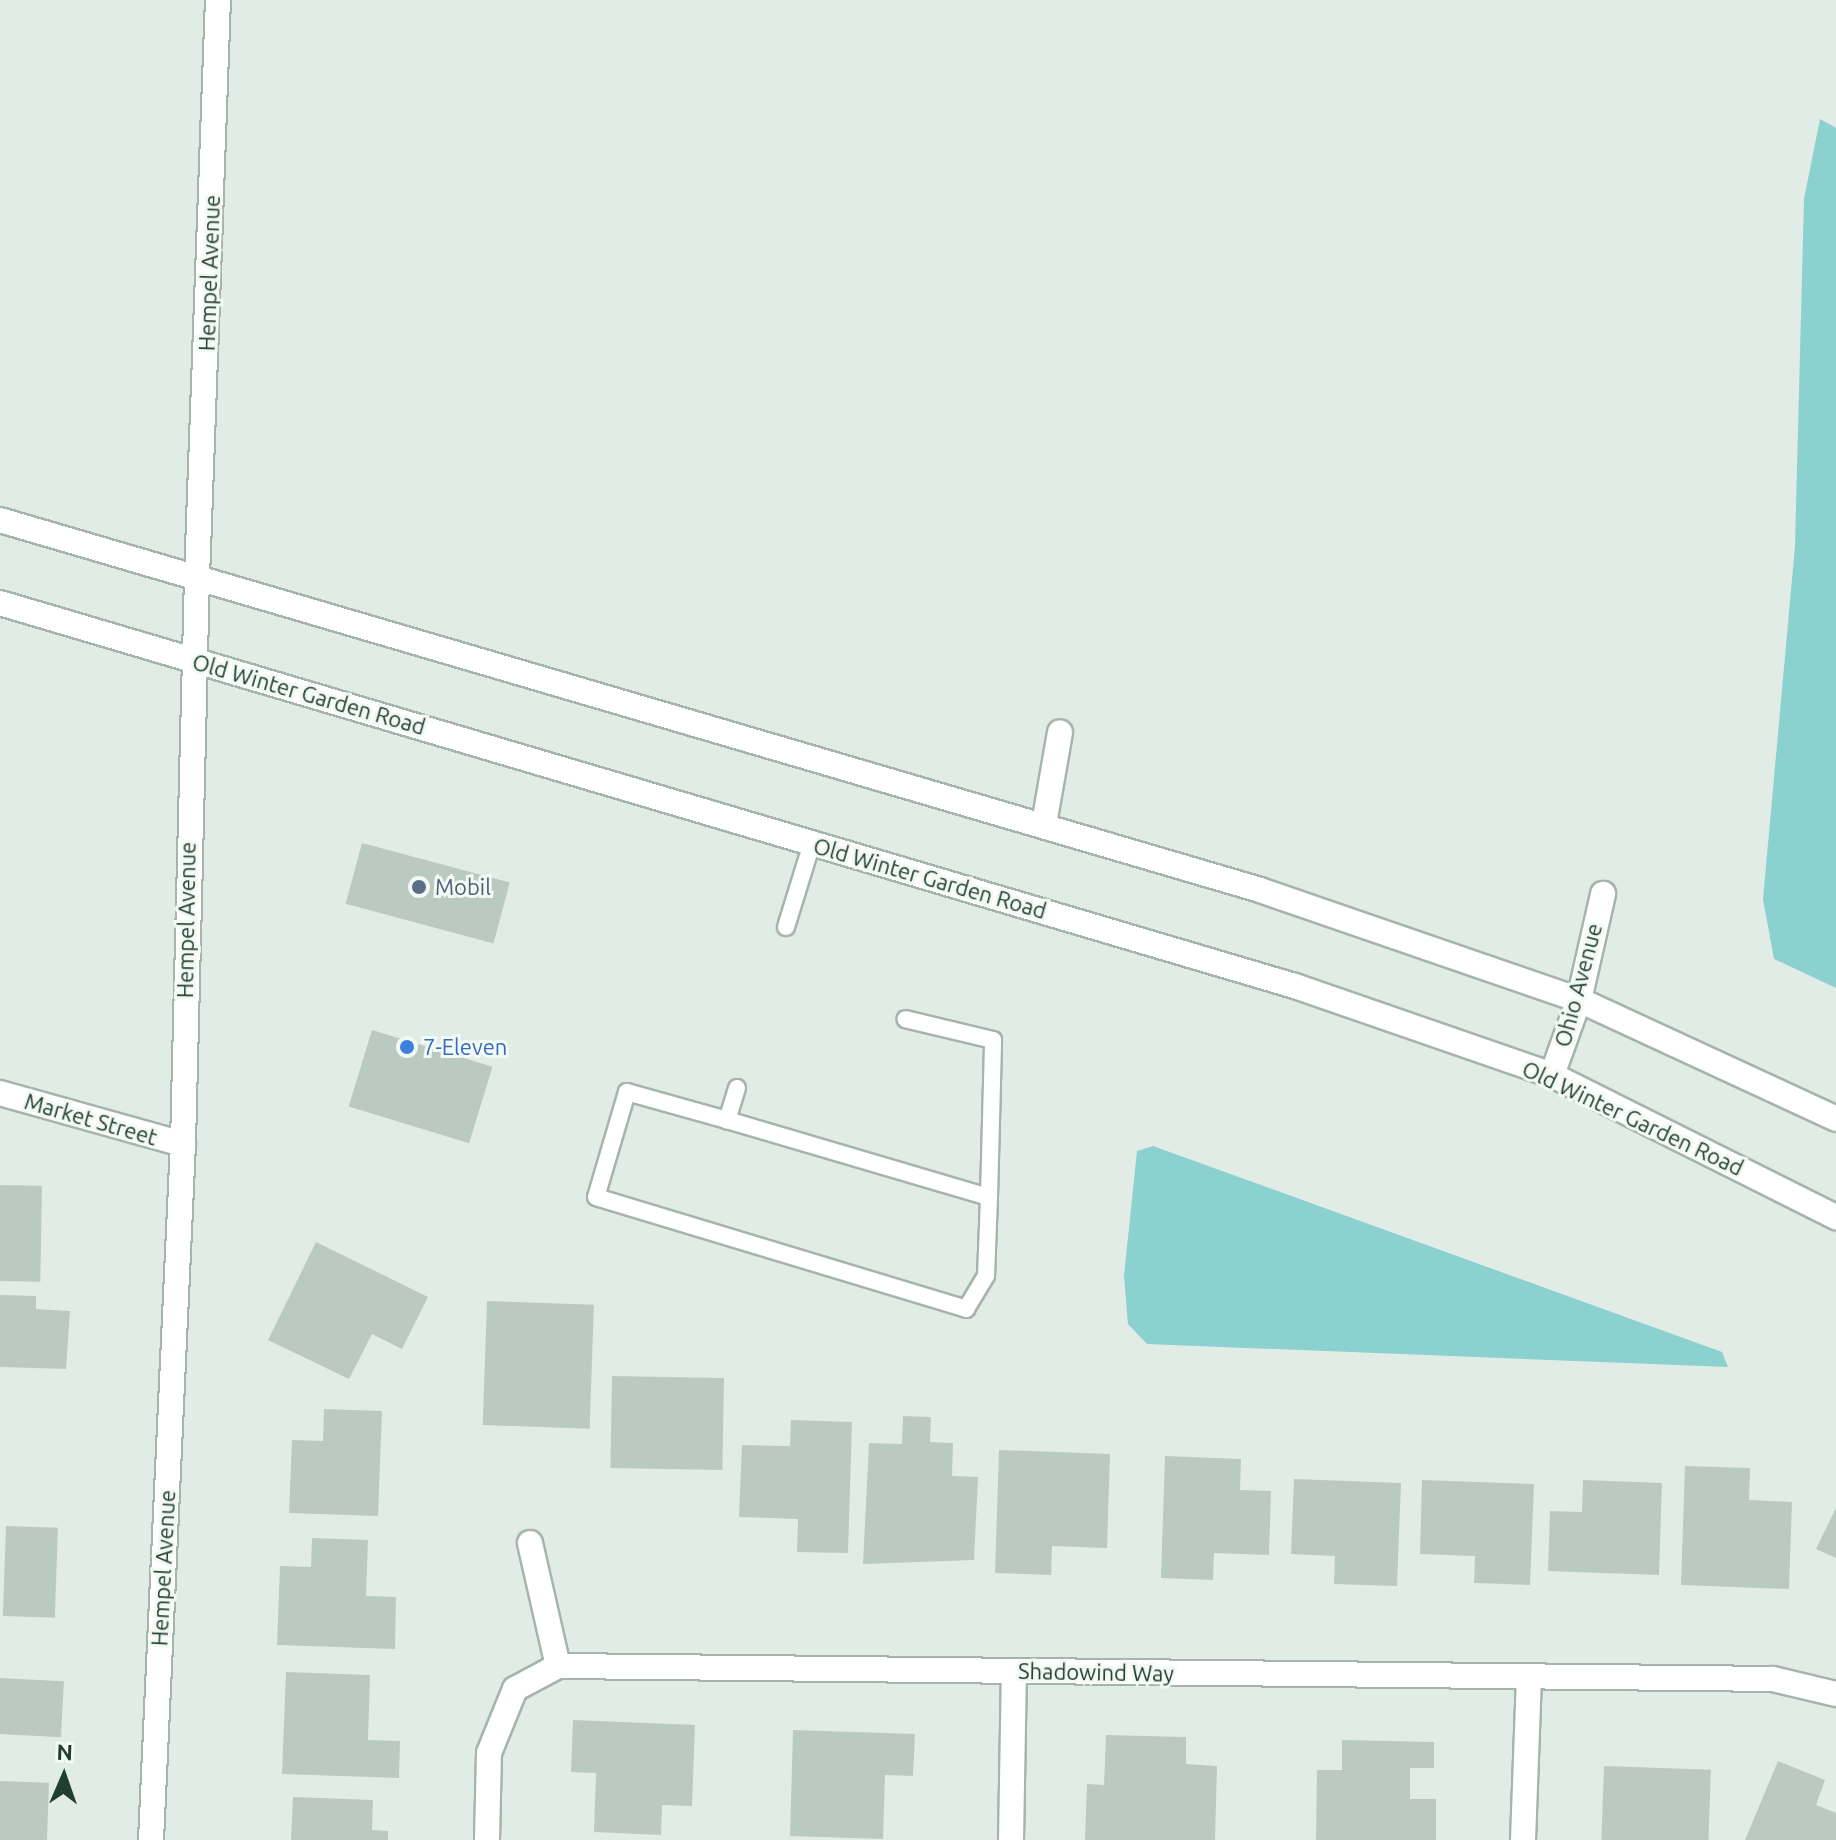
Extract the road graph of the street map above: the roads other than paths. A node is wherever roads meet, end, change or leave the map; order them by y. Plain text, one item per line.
1 (218, 0) edge
2 (0, 520) edge
3 (197, 577) junction
4 (0, 603) edge
5 (192, 659) junction
6 (1060, 732) dead end
7 (1044, 824) junction
8 (812, 843) junction
9 (1603, 894) dead end
10 (786, 927) dead end
11 (1579, 1000) junction
12 (905, 1019) dead end
13 (1552, 1075) junction
14 (737, 1088) dead end
15 (0, 1093) edge
16 (1836, 1119) edge
17 (727, 1120) junction
18 (183, 1144) junction
19 (989, 1197) junction
20 (1836, 1217) edge
21 (530, 1543) dead end
22 (558, 1666) junction
23 (1014, 1671) junction
24 (1529, 1676) junction
25 (1836, 1694) edge
26 (151, 1840) edge
27 (487, 1840) edge
28 (1011, 1840) edge
29 (1523, 1840) edge

1 - 3 street, Hempel Avenue
2 - 3 street
3 - 5 street, Hempel Avenue
3 - 7 street
4 - 5 street, Old Winter Garden Road
5 - 8 street, Old Winter Garden Road
5 - 18 street, Hempel Avenue
6 - 7 street
7 - 11 street
8 - 10 lane
8 - 13 street, Old Winter Garden Road
9 - 11 street, Ohio Avenue
11 - 13 street, Ohio Avenue
11 - 16 street
12 - 19 lane
13 - 20 street, Old Winter Garden Road
14 - 17 lane
15 - 18 street, Market Street
17 - 19 lane
17 - 19 lane
18 - 26 street, Hempel Avenue
21 - 22 street
22 - 23 street, Shadowind Way
22 - 27 street, Shadowind Way
23 - 24 street, Shadowind Way
23 - 28 street
24 - 25 street, Shadowind Way
24 - 29 street

